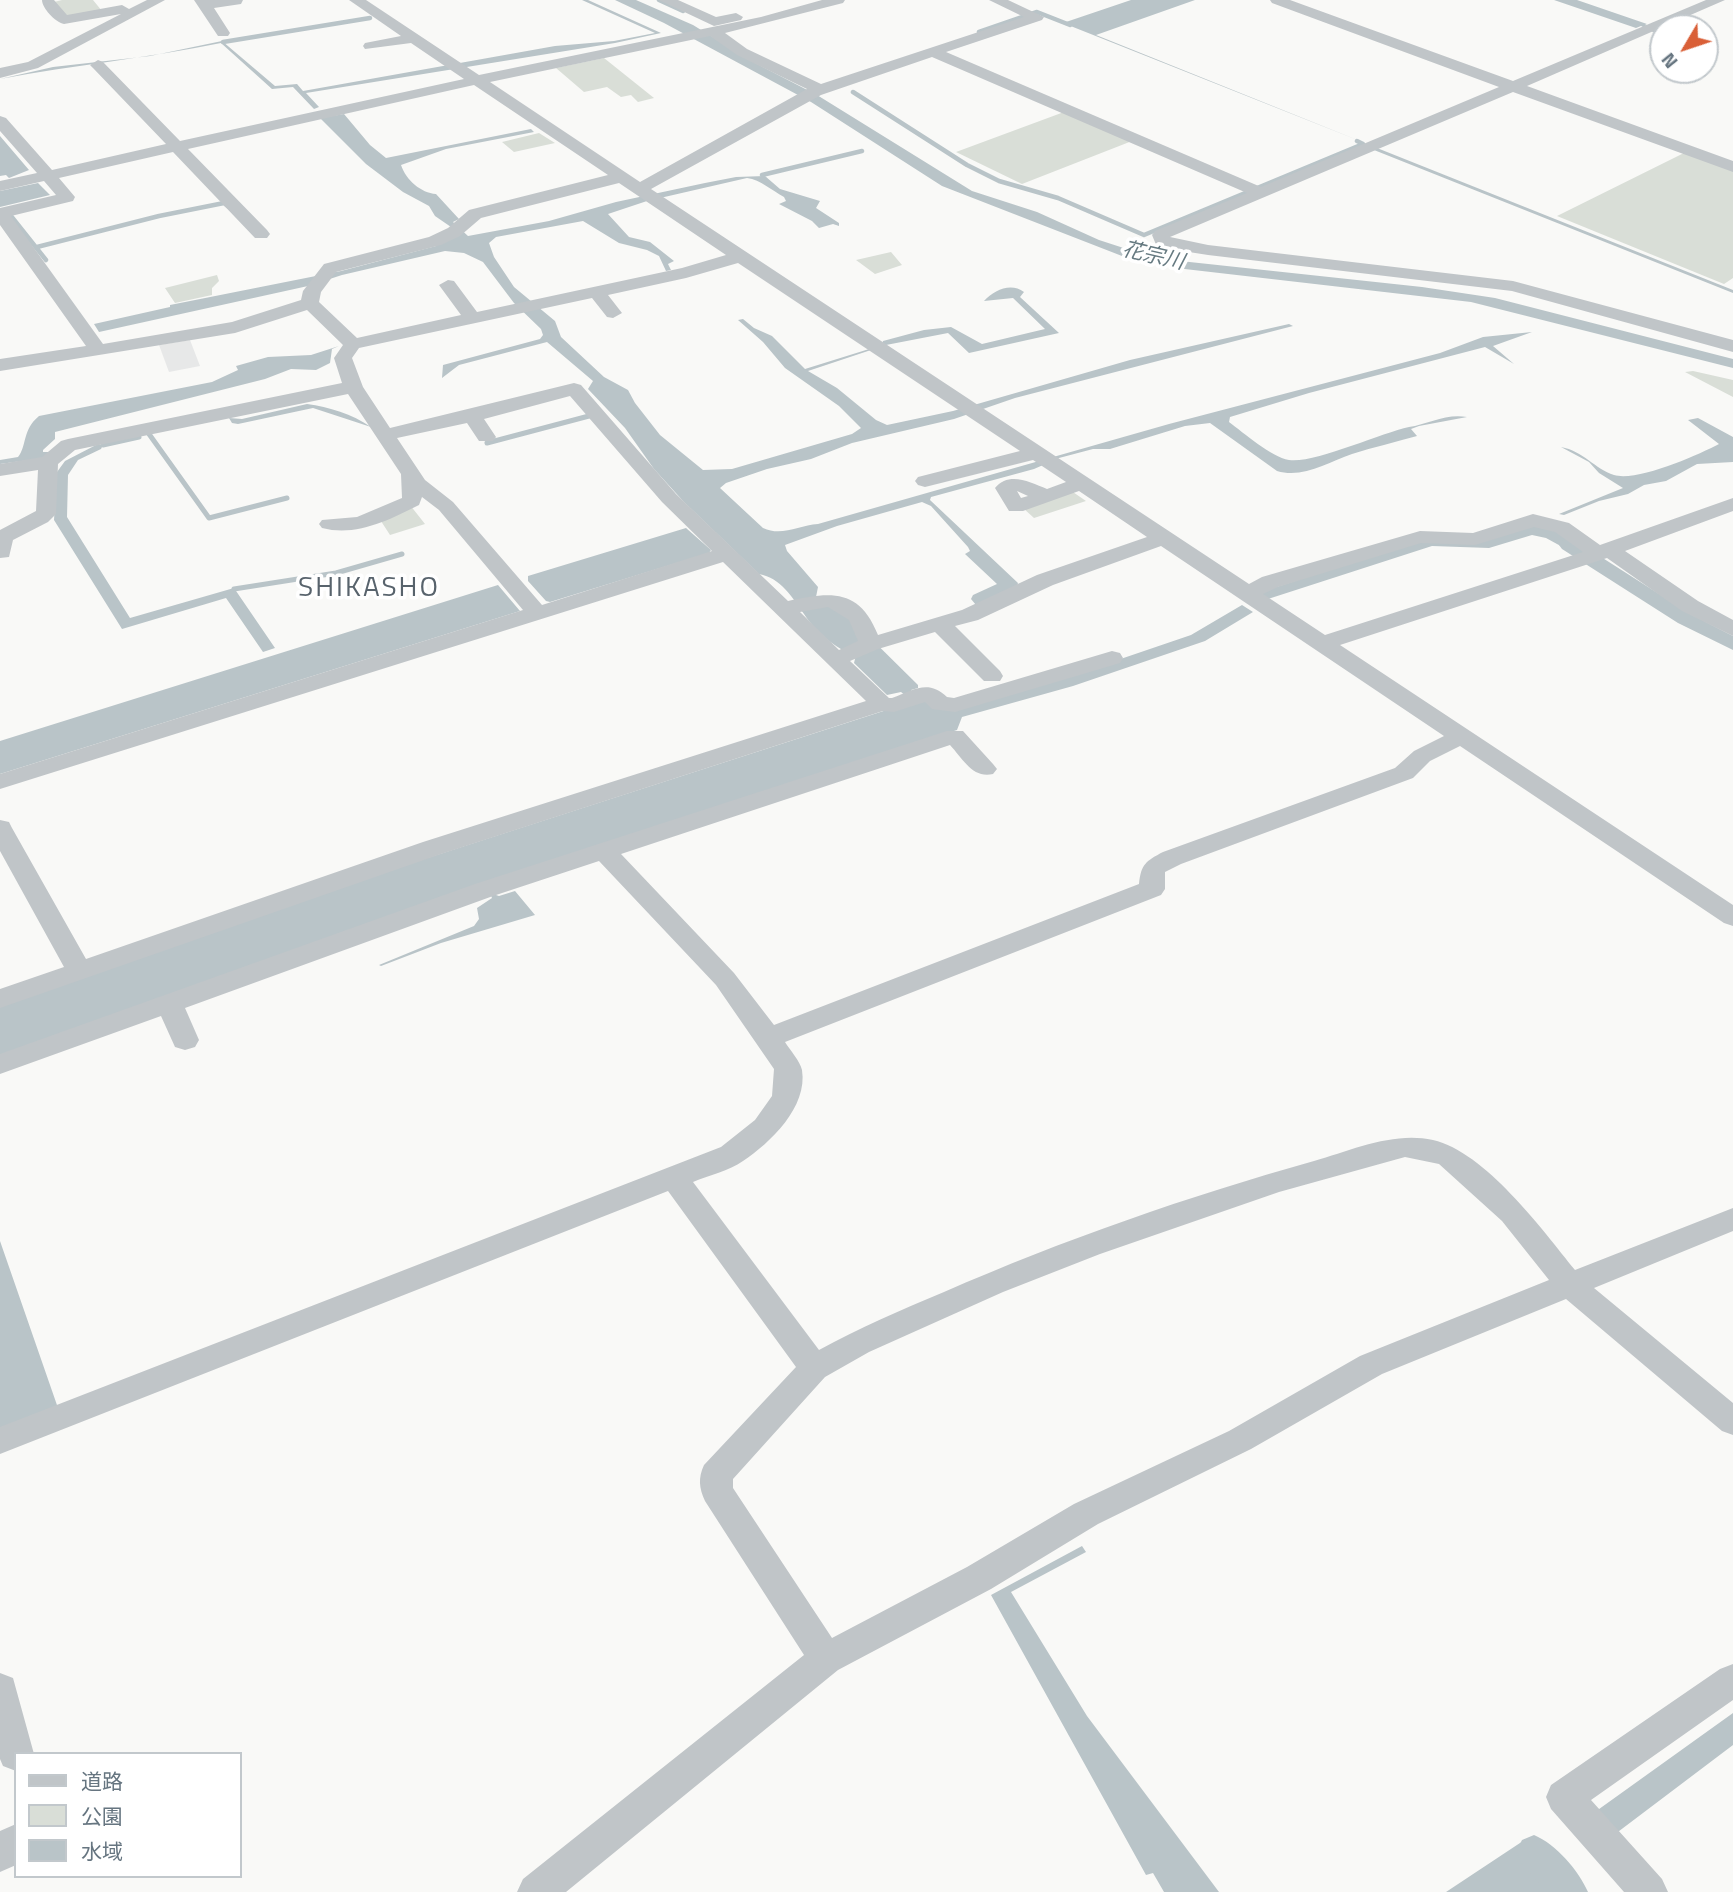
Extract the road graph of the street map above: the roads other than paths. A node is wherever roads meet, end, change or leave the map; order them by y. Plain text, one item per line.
1 (159, 0) edge
2 (356, 0) edge
3 (666, 0) edge
4 (806, 0) edge
5 (838, 0) edge
6 (996, 0) edge
7 (1277, 0) edge
8 (1718, 0) edge
9 (46, 2) edge
10 (203, 3) edge
11 (238, 3) edge
12 (141, 9) junction
13 (1685, 14) edge
14 (657, 24) dead end
15 (1649, 29) edge
16 (711, 32) junction
17 (223, 33) dead end
18 (681, 37) junction
19 (406, 40) dead end
20 (370, 46) dead end
21 (700, 48) dead end
22 (933, 52) junction
23 (98, 65) dead end
24 (0, 73) edge
25 (473, 81) junction
26 (1512, 86) junction
27 (813, 93) junction
28 (0, 121) edge
29 (177, 146) junction
30 (1733, 167) edge
31 (46, 175) junction
32 (622, 177) junction
33 (0, 186) edge
34 (639, 189) junction
35 (1260, 192) junction
36 (0, 213) edge
37 (261, 234) dead end
38 (737, 253) junction
39 (1288, 259) junction
40 (1237, 264) dead end
41 (1377, 269) junction
42 (1432, 284) dead end
43 (448, 285) dead end
44 (596, 290) junction
45 (310, 303) junction
46 (1572, 306) dead end
47 (613, 313) dead end
48 (472, 318) junction
49 (1616, 327) dead end
50 (353, 344) junction
51 (1733, 346) edge
52 (99, 350) junction
53 (0, 365) edge
54 (354, 387) junction
55 (472, 416) junction
56 (385, 435) junction
57 (486, 437) dead end
58 (1026, 456) dead end
59 (48, 462) junction
60 (0, 470) edge
61 (411, 472) junction
62 (925, 481) dead end
63 (1080, 483) junction
64 (1046, 496) dead end
65 (1733, 505) edge
66 (329, 524) dead end
67 (2, 540) edge
68 (1155, 541) dead end
69 (1604, 552) junction
70 (726, 554) junction
71 (1248, 593) junction
72 (783, 609) junction
73 (537, 613) junction
74 (940, 624) junction
75 (1733, 629) edge
76 (1322, 643) junction
77 (870, 644) junction
78 (1112, 658) dead end
79 (836, 659) junction
80 (992, 676) dead end
81 (882, 704) junction
82 (1462, 736) junction
83 (985, 769) dead end
84 (0, 782) edge
85 (0, 828) edge
86 (605, 852) junction
87 (1733, 917) edge
88 (80, 972) junction
89 (0, 999) edge
90 (169, 1003) junction
91 (769, 1038) junction
92 (185, 1040) dead end
93 (0, 1064) edge
94 (674, 1178) junction
95 (1733, 1219) edge
96 (1570, 1285) junction
97 (814, 1368) junction
98 (1733, 1422) edge
99 (0, 1441) edge
100 (826, 1658) junction
101 (1733, 1679) edge
102 (0, 1689) edge
103 (16, 1752) edge
104 (1640, 1889) edge
105 (536, 1892) edge

1 - 12 street
2 - 25 street
3 - 4 street
5 - 16 street
6 - 22 street
7 - 26 street
8 - 13 street
9 - 12 street
10 - 11 street
10 - 17 street
12 - 24 street
14 - 18 street
15 - 26 street
16 - 18 street
16 - 27 street
18 - 21 street
18 - 25 street
19 - 20 street
22 - 27 street
22 - 35 street
23 - 29 street
25 - 29 street
25 - 32 street
26 - 30 street
26 - 35 street
27 - 34 street
28 - 31 street
29 - 31 street
29 - 37 street
31 - 33 street
31 - 36 street
32 - 34 street
32 - 45 street
34 - 38 street
35 - 39 street
36 - 52 street
38 - 44 street
38 - 63 street
39 - 40 street
39 - 41 street
41 - 42 street
41 - 51 street
43 - 48 street
44 - 47 street
44 - 48 street
45 - 50 street
45 - 52 street
46 - 49 street
48 - 50 street
50 - 54 street
52 - 53 street
54 - 56 street
54 - 59 street
55 - 56 street
55 - 57 street
55 - 70 street
56 - 61 street
58 - 62 street
59 - 60 street
59 - 67 street
61 - 66 street
61 - 73 street
63 - 64 street
63 - 71 street
65 - 69 street
68 - 74 street
69 - 71 street
69 - 75 street
69 - 76 street
70 - 72 street
70 - 73 street
71 - 76 street
72 - 77 street
72 - 79 street
73 - 84 street
74 - 77 street
74 - 80 street
76 - 82 street
77 - 79 street
78 - 81 street
79 - 81 street
81 - 88 street
82 - 87 street
82 - 91 street
83 - 86 street
85 - 88 street
86 - 90 street
86 - 91 street
88 - 89 street
90 - 92 street
90 - 93 street
91 - 94 street
94 - 97 street
94 - 99 street
95 - 96 street
96 - 97 street
96 - 98 street
96 - 100 street
97 - 100 street
100 - 105 street
101 - 104 street
102 - 103 street

